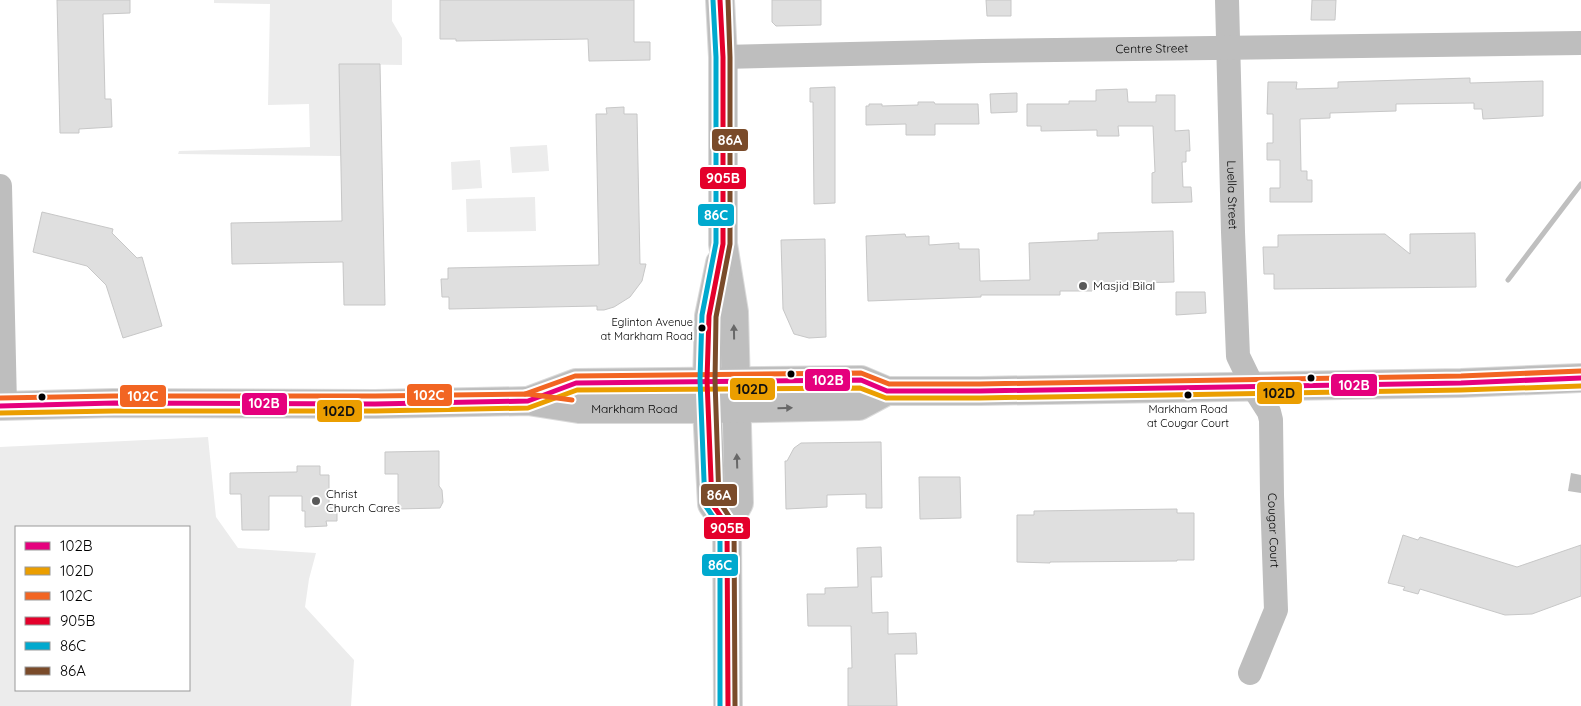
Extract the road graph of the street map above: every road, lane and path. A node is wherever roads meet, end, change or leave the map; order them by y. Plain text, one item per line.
1 (720, 0) edge
2 (1227, 0) edge
3 (1581, 43) edge
4 (1228, 48) junction
5 (722, 57) junction
6 (0, 186) edge
7 (723, 244) junction
8 (1581, 378) edge
9 (707, 380) junction
10 (736, 381) junction
11 (1253, 387) junction
12 (887, 391) junction
13 (528, 401) junction
14 (3, 406) edge
15 (707, 409) junction
16 (736, 409) junction
17 (727, 525) junction
18 (1250, 673) dead end
19 (728, 706) edge

1 - 5 main road
2 - 4 street, Luella Street
3 - 4 street, Centre Street
4 - 5 street, Centre Street
4 - 11 street, Luella Street
5 - 7 main road
6 - 14 street
7 - 9 main road
10 -> 7 main road
8 - 11 main road, Markham Road
9 - 10 main road, Markham Road
9 - 13 main road, Markham Road
9 - 15 main road
10 - 12 main road, Markham Road
10 - 16 main road
11 - 12 main road, Markham Road
11 - 18 street, Cougar Court
16 -> 12 main road, Markham Road
13 - 14 main road, Markham Road
13 - 15 main road, Markham Road
15 - 16 main road, Markham Road
15 - 17 main road
17 -> 16 main road
17 - 19 main road

